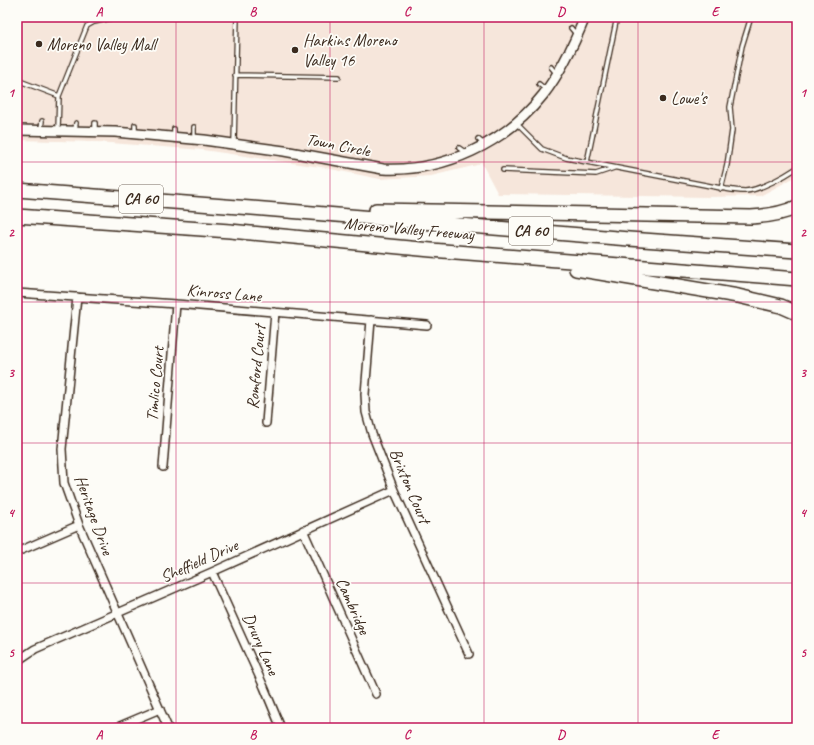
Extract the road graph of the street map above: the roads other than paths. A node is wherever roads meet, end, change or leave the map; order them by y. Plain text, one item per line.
1 (116, 17) edge
2 (237, 17) edge
3 (585, 17) edge
4 (617, 17) edge
5 (751, 17) edge
6 (235, 75) junction
7 (339, 77) dead end
8 (17, 80) edge
9 (59, 96) junction
10 (516, 122) junction
11 (194, 127) dead end
12 (20, 128) edge
13 (58, 130) junction
14 (194, 139) junction
15 (234, 143) junction
16 (587, 162) junction
17 (615, 168) junction
18 (797, 168) edge
19 (503, 170) dead end
20 (721, 189) junction
21 (17, 190) edge
22 (797, 207) edge
23 (264, 209) junction
24 (17, 216) edge
25 (431, 250) junction
26 (797, 251) edge
27 (797, 279) edge
28 (17, 293) edge
29 (77, 297) junction
30 (176, 304) junction
31 (275, 312) junction
32 (797, 313) edge
33 (371, 320) junction
34 (427, 325) dead end
35 (266, 423) dead end
36 (163, 467) dead end
37 (394, 490) junction
38 (79, 525) junction
39 (303, 530) junction
40 (17, 552) edge
41 (212, 572) junction
42 (118, 612) junction
43 (469, 654) dead end
44 (17, 662) edge
45 (376, 694) dead end
46 (160, 709) junction
47 (115, 728) edge
48 (168, 728) edge
49 (281, 728) edge

1 - 9 lane
2 - 6 lane
3 - 10 street, Town Circle
4 - 16 lane
5 - 20 lane
6 - 7 lane
6 - 15 lane
8 - 9 lane
9 - 13 lane
10 - 15 street, Town Circle
10 - 16 lane
11 - 14 lane
12 - 13 street, Town Circle
13 - 14 street, Town Circle
14 - 15 street, Town Circle
16 - 17 lane
17 - 19 lane
17 - 20 lane
18 - 20 lane
21 - 23 highway, Moreno Valley Freeway / CA 60
22 - 23 highway
23 - 26 highway, Moreno Valley Freeway / CA 60
24 - 25 highway, Moreno Valley Freeway / CA 60
25 - 27 highway, Moreno Valley Freeway / CA 60
25 - 32 highway
28 - 29 street, Kinross Lane
29 - 30 street, Kinross Lane
29 - 38 street, Heritage Drive
30 - 31 street, Kinross Lane
30 - 36 street, Timlico Court
31 - 33 street, Kinross Lane
31 - 35 street, Romford Court
33 - 34 street, Kinross Lane
33 - 37 street, Brixton Court
37 - 39 street, Sheffield Drive
37 - 43 street, Brixton Court
38 - 40 street
38 - 42 street, Heritage Drive
39 - 41 street, Sheffield Drive
39 - 45 street, Cambridge
41 - 42 street, Sheffield Drive
41 - 49 street, Drury Lane
42 - 44 street, Sheffield Drive
42 - 46 street, Heritage Drive
46 - 47 street
46 - 48 street, Heritage Drive

